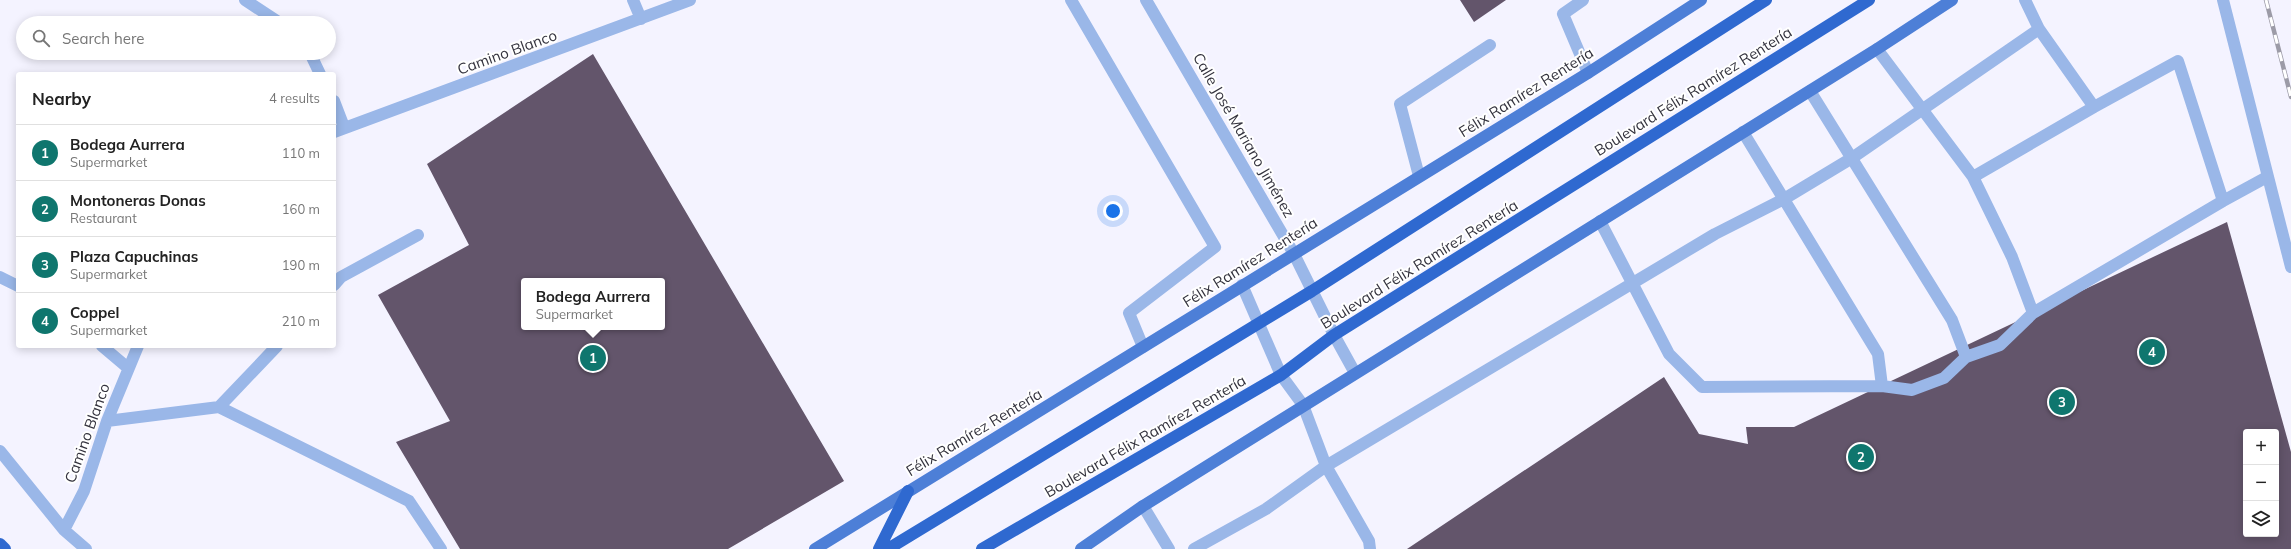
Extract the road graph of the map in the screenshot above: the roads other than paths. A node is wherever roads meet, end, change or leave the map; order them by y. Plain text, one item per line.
1 (245, 0) edge
2 (633, 0) edge
3 (690, 0) edge
4 (1071, 0) edge
5 (1146, 0) edge
6 (1583, 0) edge
7 (1701, 0) edge
8 (1766, 0) edge
9 (1869, 0) edge
10 (1952, 0) edge
11 (2025, 0) edge
12 (2223, 0) edge
13 (269, 16) edge
14 (641, 19) junction
15 (2039, 29) junction
16 (1490, 45) dead end
17 (1877, 49) junction
18 (313, 60) edge
19 (319, 72) edge
20 (1588, 73) junction
21 (1810, 91) junction
22 (2094, 107) junction
23 (1923, 111) junction
24 (336, 113) edge
25 (339, 130) edge
26 (1743, 132) junction
27 (1852, 158) junction
28 (1419, 176) junction
29 (1973, 177) junction
30 (2267, 177) junction
31 (1784, 198) junction
32 (2223, 201) junction
33 (1600, 221) junction
34 (418, 235) dead end
35 (1294, 254) junction
36 (2291, 267) edge
37 (0, 277) edge
38 (336, 283) edge
39 (1633, 283) junction
40 (16, 285) edge
41 (1242, 285) junction
42 (1312, 291) junction
43 (2034, 313) junction
44 (1260, 323) junction
45 (1334, 335) junction
46 (1143, 347) junction
47 (104, 348) edge
48 (137, 348) edge
49 (275, 348) edge
50 (1966, 357) junction
51 (128, 368) junction
52 (1355, 373) junction
53 (1281, 375) junction
54 (1882, 386) junction
55 (1303, 405) junction
56 (220, 407) junction
57 (106, 421) junction
58 (0, 451) edge
59 (1326, 466) junction
60 (908, 491) junction
61 (1143, 506) junction
62 (64, 530) junction
63 (0, 544) edge
64 (5, 549) edge
65 (86, 549) edge
66 (441, 549) edge
67 (815, 549) edge
68 (879, 549) edge
69 (888, 549) edge
70 (982, 549) edge
71 (1081, 549) edge
72 (1169, 549) edge
73 (1194, 549) edge
74 (1370, 549) edge

1 - 13 street
2 - 14 street
3 - 14 street, Camino Blanco
4 - 46 street
5 - 35 street, Calle José Mariano Jiménez
6 - 20 street
7 - 20 main road, Félix Ramírez Rentería
8 - 42 highway
9 - 45 highway, Boulevard Félix Ramírez Rentería
10 - 17 main road
11 - 15 street
12 - 30 street
14 - 25 street, Camino Blanco
15 - 22 street
15 - 23 street
16 - 28 street
17 - 21 main road
17 - 23 street
18 - 19 street
20 - 28 main road, Félix Ramírez Rentería
21 - 26 main road
21 - 27 street
22 - 29 street
22 - 32 street
23 - 27 street
23 - 29 street
24 - 25 street
26 - 31 street
26 - 33 main road
27 - 31 street
27 - 50 street
28 - 35 main road, Félix Ramírez Rentería
29 - 43 street
30 - 32 street
30 - 36 street
31 - 39 street
31 - 54 street
32 - 43 street
33 - 39 street
33 - 52 main road
34 - 38 street
35 - 41 main road, Félix Ramírez Rentería
35 - 42 street, Calle José Mariano Jiménez
37 - 40 street
39 - 54 street
39 - 59 street
41 - 44 street
41 - 46 main road, Félix Ramírez Rentería
42 - 44 highway
42 - 45 street, Calle José Mariano Jiménez
43 - 50 street
44 - 53 street
44 - 69 highway
45 - 52 street, Calle José Mariano Jiménez
45 - 53 highway, Boulevard Félix Ramírez Rentería
46 - 60 main road, Félix Ramírez Rentería
47 - 51 street
48 - 51 street, Camino Blanco
49 - 56 street
50 - 54 street
51 - 57 street, Camino Blanco
52 - 55 main road
53 - 55 street
53 - 70 highway, Boulevard Félix Ramírez Rentería
55 - 59 street
55 - 61 main road
56 - 57 street
56 - 66 street
57 - 62 street, Camino Blanco
58 - 62 street
59 - 73 street
59 - 74 street
60 - 67 main road, Félix Ramírez Rentería
60 - 68 highway
61 - 71 main road
61 - 72 street
62 - 65 street
63 - 64 highway

